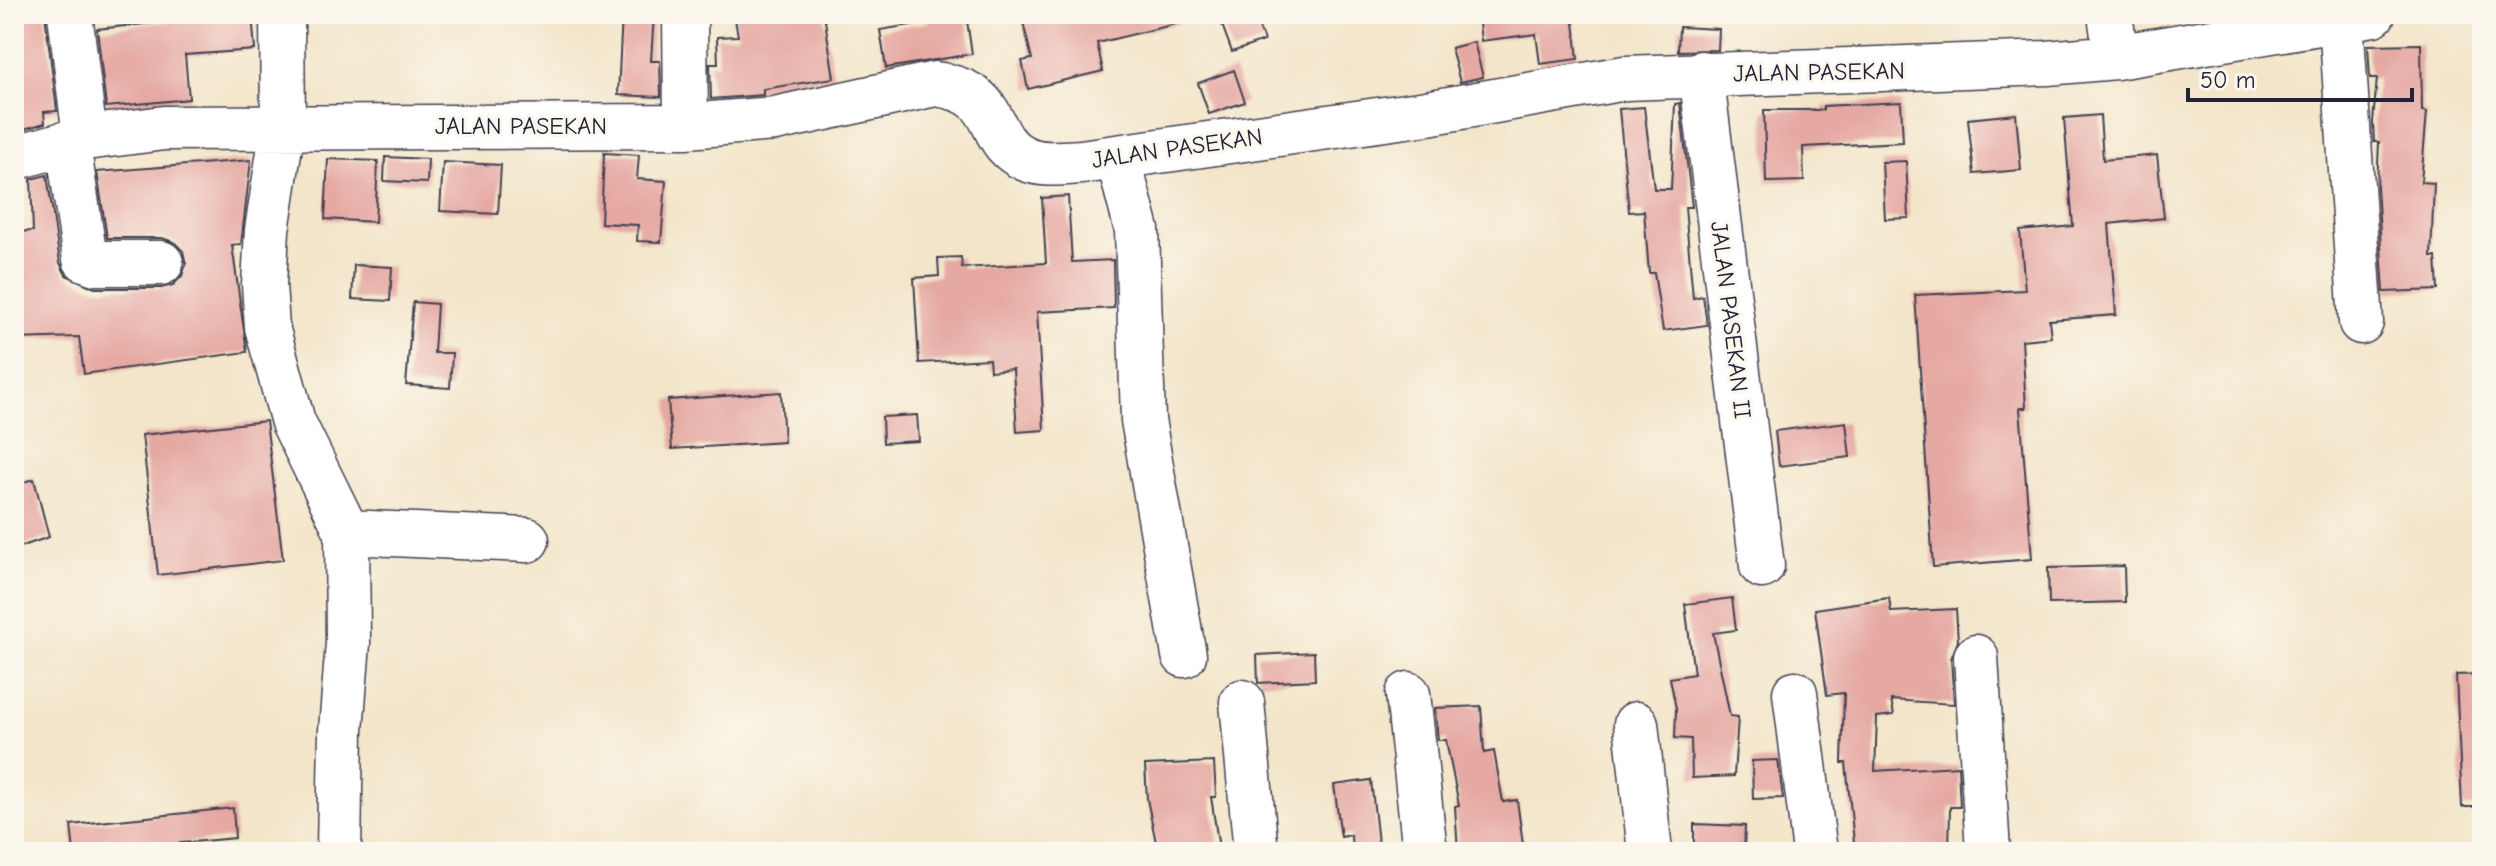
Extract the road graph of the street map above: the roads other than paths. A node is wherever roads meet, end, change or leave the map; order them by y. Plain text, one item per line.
1 (70, 14) edge
2 (282, 14) edge
3 (685, 14) edge
4 (2110, 14) edge
5 (2357, 17) edge
6 (2116, 57) junction
7 (1701, 73) junction
8 (272, 126) junction
9 (686, 126) junction
10 (76, 141) junction
11 (14, 158) edge
12 (1118, 158) junction
13 (161, 263) dead end
14 (2361, 322) dead end
15 (347, 532) junction
16 (527, 540) dead end
17 (1762, 566) dead end
18 (1184, 655) dead end
19 (1976, 657) dead end
20 (1795, 693) dead end
21 (1408, 694) dead end
22 (1242, 702) dead end
23 (1636, 724) dead end
24 (339, 852) edge
25 (1256, 852) edge
26 (1425, 852) edge
27 (1650, 852) edge
28 (1815, 852) edge
29 (1988, 852) edge

1 - 10 street
2 - 8 street
3 - 9 street
4 - 6 street
5 - 6 street, JALAN PASEKAN
5 - 14 street
6 - 7 street, JALAN PASEKAN
7 - 12 street, JALAN PASEKAN
7 - 17 street, JALAN PASEKAN II
8 - 9 street, JALAN PASEKAN
8 - 10 street, JALAN PASEKAN
8 - 15 street
9 - 12 street, JALAN PASEKAN
10 - 11 street, JALAN PASEKAN
10 - 13 street
12 - 18 street
15 - 16 street
15 - 24 street
19 - 29 street
20 - 28 street
21 - 26 street
22 - 25 street
23 - 27 street

